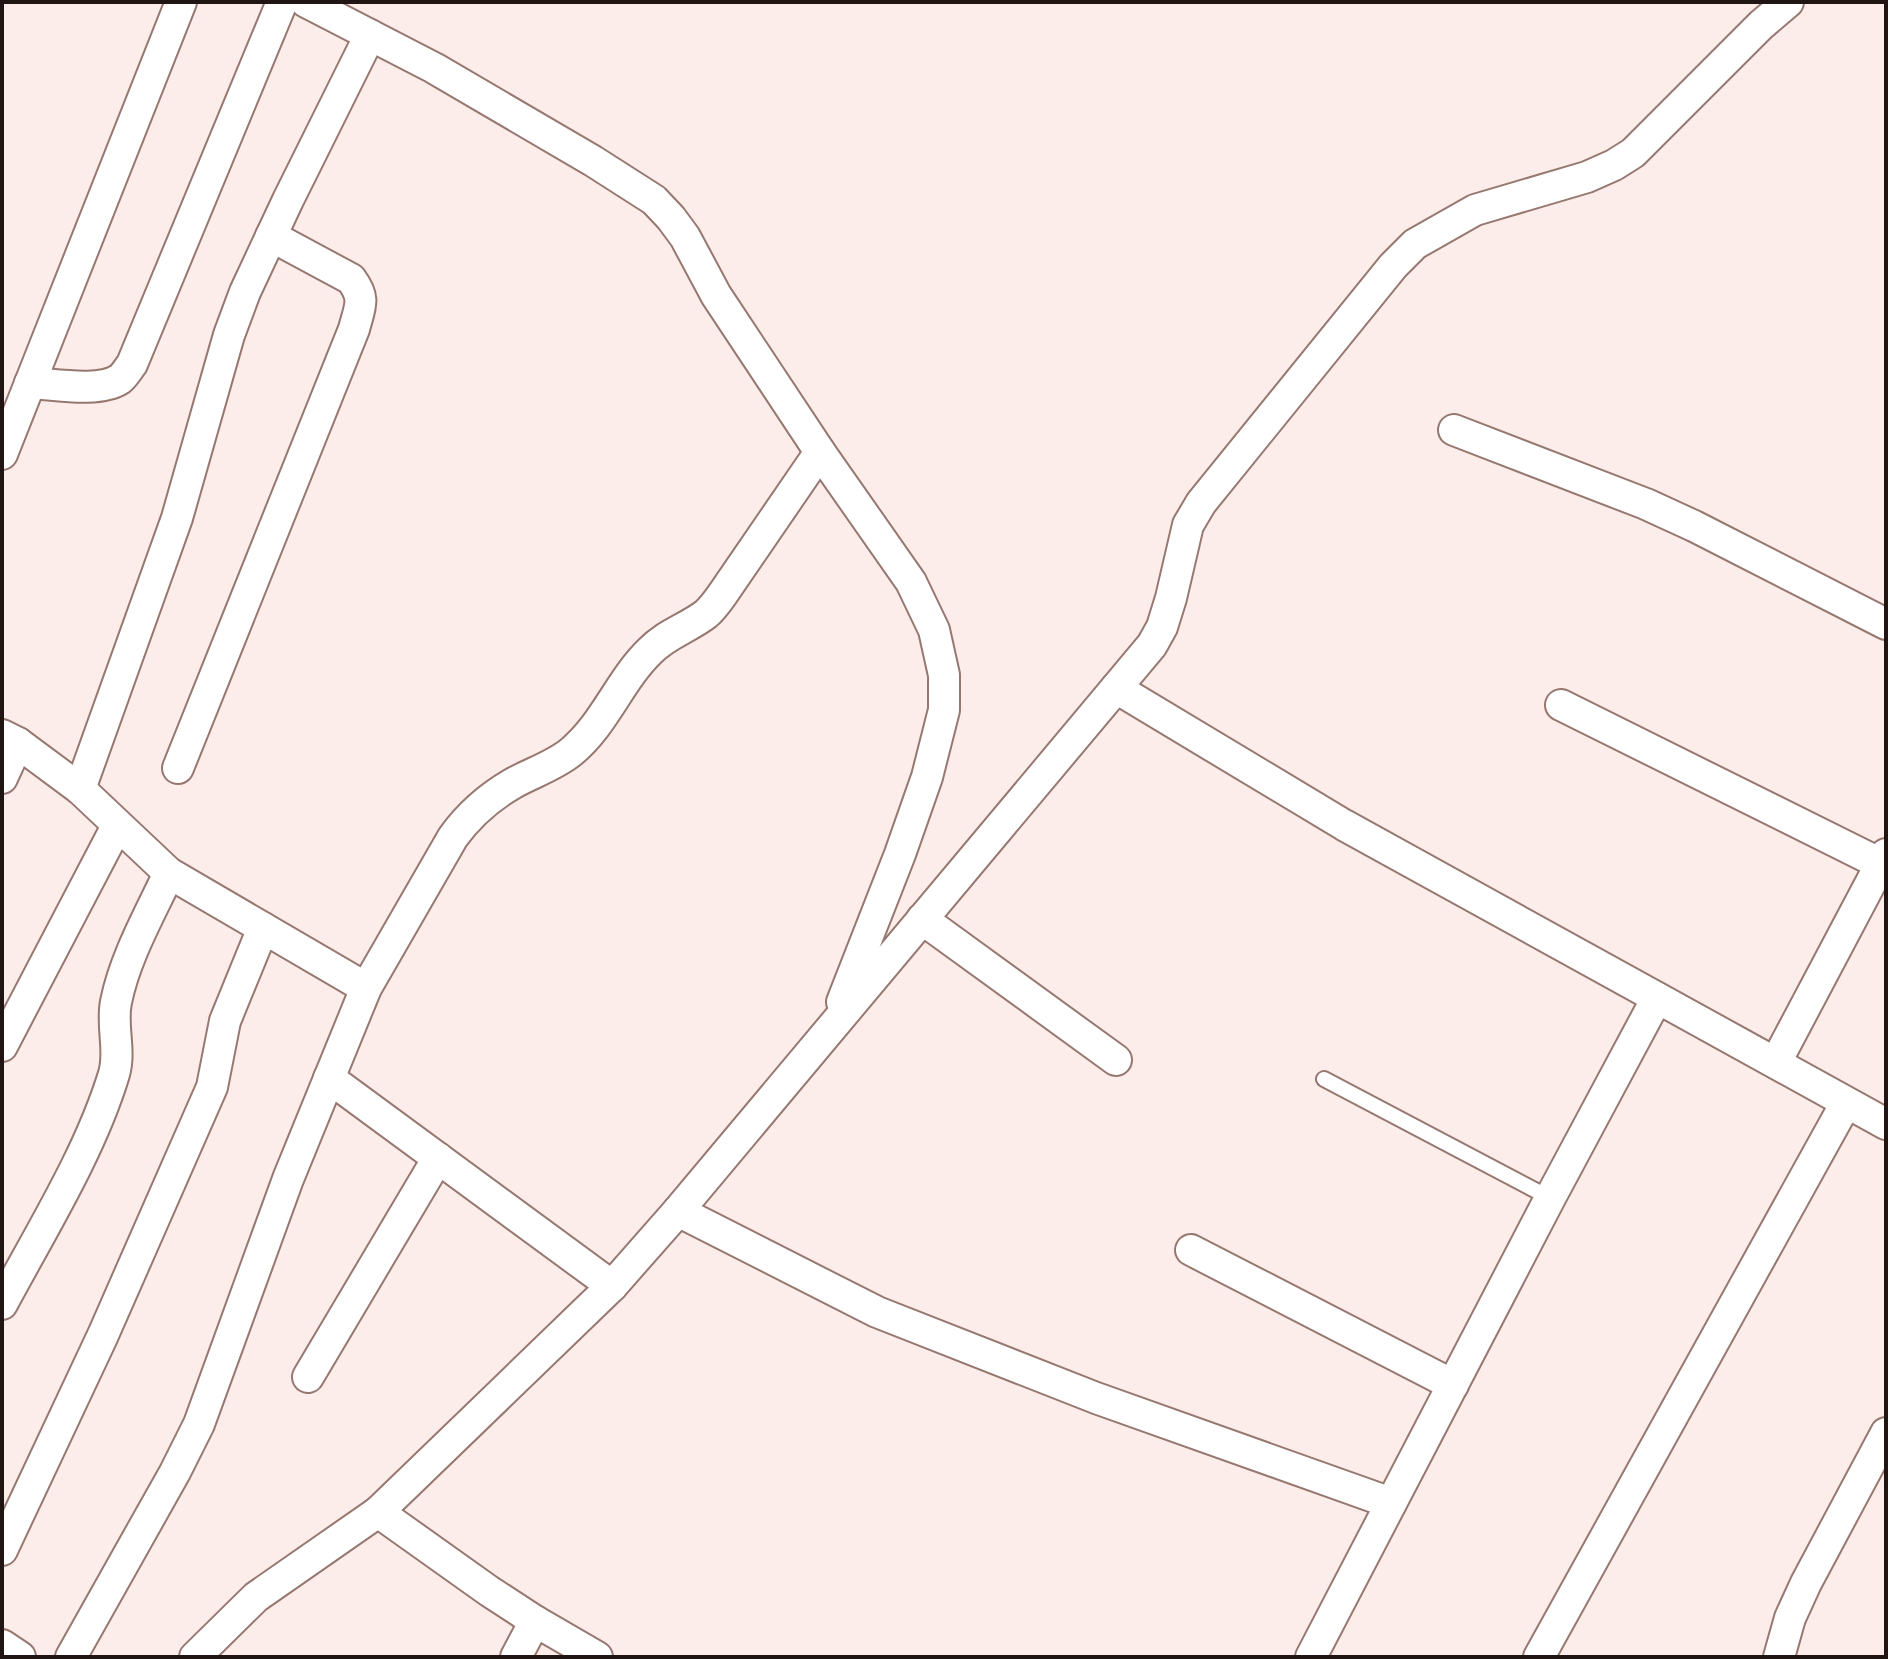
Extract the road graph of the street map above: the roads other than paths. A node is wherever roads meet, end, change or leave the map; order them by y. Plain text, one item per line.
1 (181, 2) edge
2 (282, 2) edge
3 (306, 2) edge
4 (1788, 2) edge
5 (370, 35) junction
6 (271, 236) junction
7 (30, 383) junction
8 (1454, 430) dead end
9 (820, 452) junction
10 (2, 454) edge
11 (1886, 624) edge
12 (1116, 688) junction
13 (1561, 705) dead end
14 (10, 739) edge
15 (178, 768) dead end
16 (2, 778) edge
17 (80, 789) junction
18 (117, 826) junction
19 (1884, 859) edge
20 (169, 873) junction
21 (922, 919) junction
22 (263, 928) junction
23 (366, 988) junction
24 (1657, 998) junction
25 (832, 1026) junction
26 (2, 1046) edge
27 (1116, 1060) dead end
28 (1776, 1062) junction
29 (329, 1078) junction
30 (1324, 1079) dead end
31 (1846, 1103) junction
32 (1886, 1124) edge
33 (438, 1158) junction
34 (1550, 1198) junction
35 (678, 1211) junction
36 (1191, 1250) dead end
37 (612, 1286) junction
38 (2, 1304) edge
39 (308, 1377) dead end
40 (1453, 1385) junction
41 (1886, 1433) edge
42 (1391, 1503) junction
43 (378, 1512) junction
44 (2, 1550) edge
45 (535, 1621) junction
46 (2, 1645) edge
47 (20, 1657) edge
48 (71, 1657) edge
49 (195, 1657) edge
50 (516, 1657) edge
51 (597, 1657) edge
52 (1311, 1657) edge
53 (1539, 1657) edge
54 (1779, 1657) edge

1 - 7 street
2 - 7 street
3 - 5 street
4 - 12 street
5 - 6 street
5 - 9 street
6 - 15 street
6 - 17 street
7 - 10 street
8 - 11 street
9 - 23 street
9 - 25 street
12 - 21 street
12 - 24 street
13 - 19 street
14 - 16 street
14 - 17 street
17 - 18 street
18 - 20 street
18 - 26 street
19 - 28 street
20 - 22 street
20 - 38 street
21 - 25 street
21 - 27 street
22 - 23 street
22 - 44 street
23 - 29 street
24 - 28 street
24 - 34 street
25 - 35 street
28 - 31 street
29 - 33 street
29 - 48 street
30 - 34 lane
31 - 32 street
31 - 53 street
33 - 37 street
33 - 39 street
34 - 40 street
35 - 37 street
35 - 42 street
36 - 40 street
37 - 43 street
40 - 42 street
41 - 54 street
42 - 52 street
43 - 45 street
43 - 49 street
45 - 50 street
45 - 51 street
46 - 47 street

